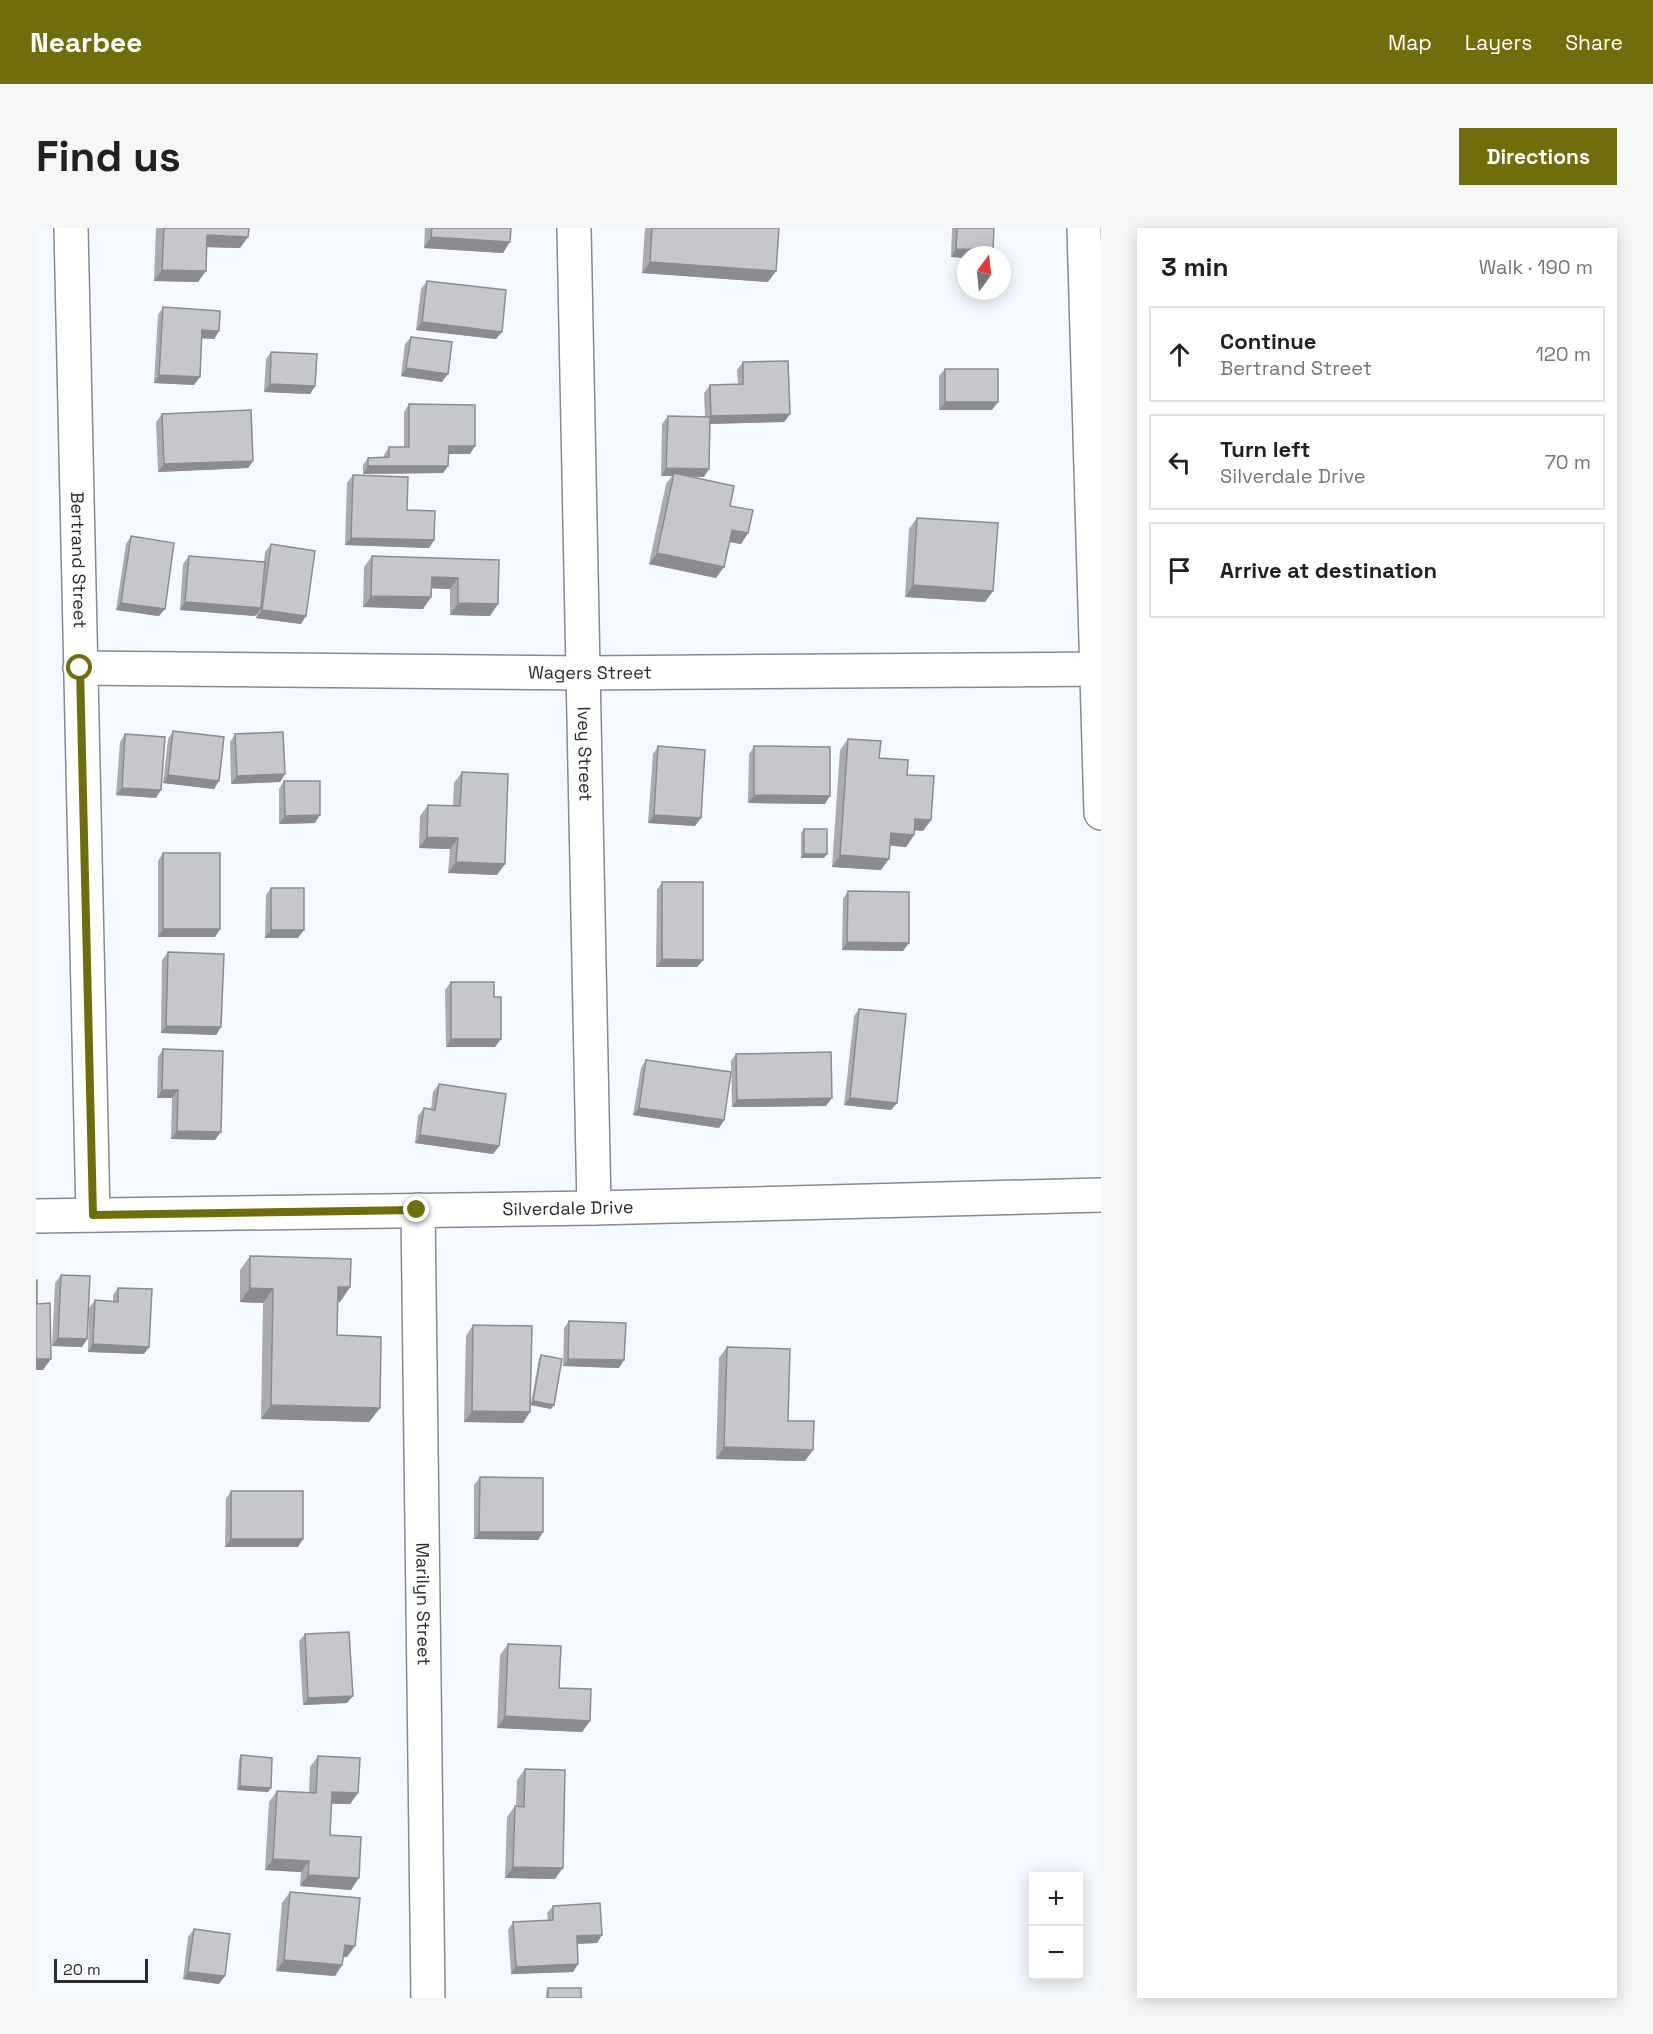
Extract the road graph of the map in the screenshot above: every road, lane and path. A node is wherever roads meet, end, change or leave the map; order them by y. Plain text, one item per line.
1 (71, 228) edge
2 (574, 228) edge
3 (1084, 228) edge
4 (80, 668) junction
5 (1099, 669) edge
6 (584, 673) junction
7 (1101, 813) edge
8 (1101, 1195) edge
9 (594, 1208) junction
10 (417, 1210) junction
11 (93, 1215) junction
12 (36, 1216) edge
13 (428, 1998) edge

1 - 4 street, Bertrand Street
2 - 6 street, Ivey Street
3 - 5 street
4 - 6 street, Wagers Street
4 - 11 street, Bertrand Street
5 - 6 street, Wagers Street
5 - 7 street
6 - 9 street, Ivey Street
8 - 9 street, Silverdale Drive
9 - 10 street, Silverdale Drive
10 - 11 street, Silverdale Drive
10 - 13 street, Marilyn Street
11 - 12 street, Silverdale Drive

